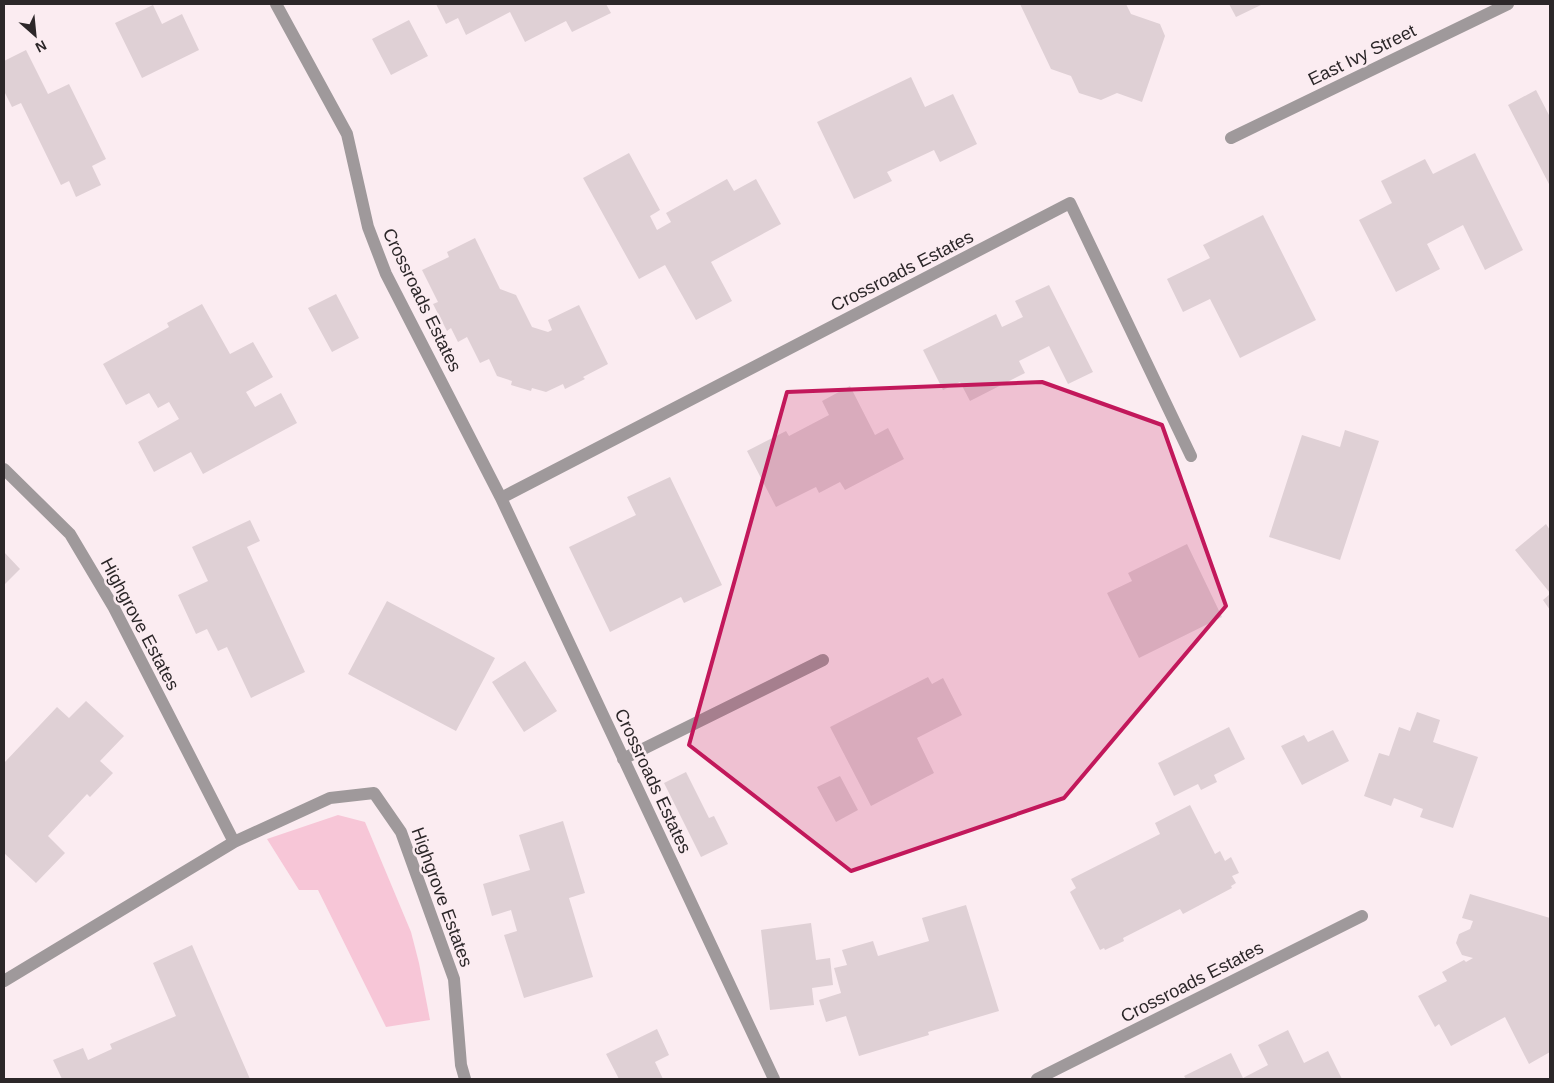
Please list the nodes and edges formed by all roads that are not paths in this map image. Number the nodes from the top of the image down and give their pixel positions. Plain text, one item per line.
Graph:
1 (276, 4) edge
2 (1508, 4) edge
3 (1231, 138) dead end
4 (1191, 456) dead end
5 (4, 469) edge
6 (501, 498) junction
7 (822, 660) dead end
8 (623, 759) junction
9 (234, 842) junction
10 (1362, 916) dead end
11 (4, 981) edge
12 (465, 1079) edge
13 (774, 1079) edge
14 (1037, 1079) edge

1 - 6 street, Crossroads Estates
2 - 3 street, East Ivy Street
4 - 6 street, Crossroads Estates
5 - 9 street, Highgrove Estates
6 - 8 street, Crossroads Estates
7 - 8 street
8 - 13 street, Crossroads Estates
9 - 11 street, Highgrove Estates
9 - 12 street, Highgrove Estates
10 - 14 street, Crossroads Estates

